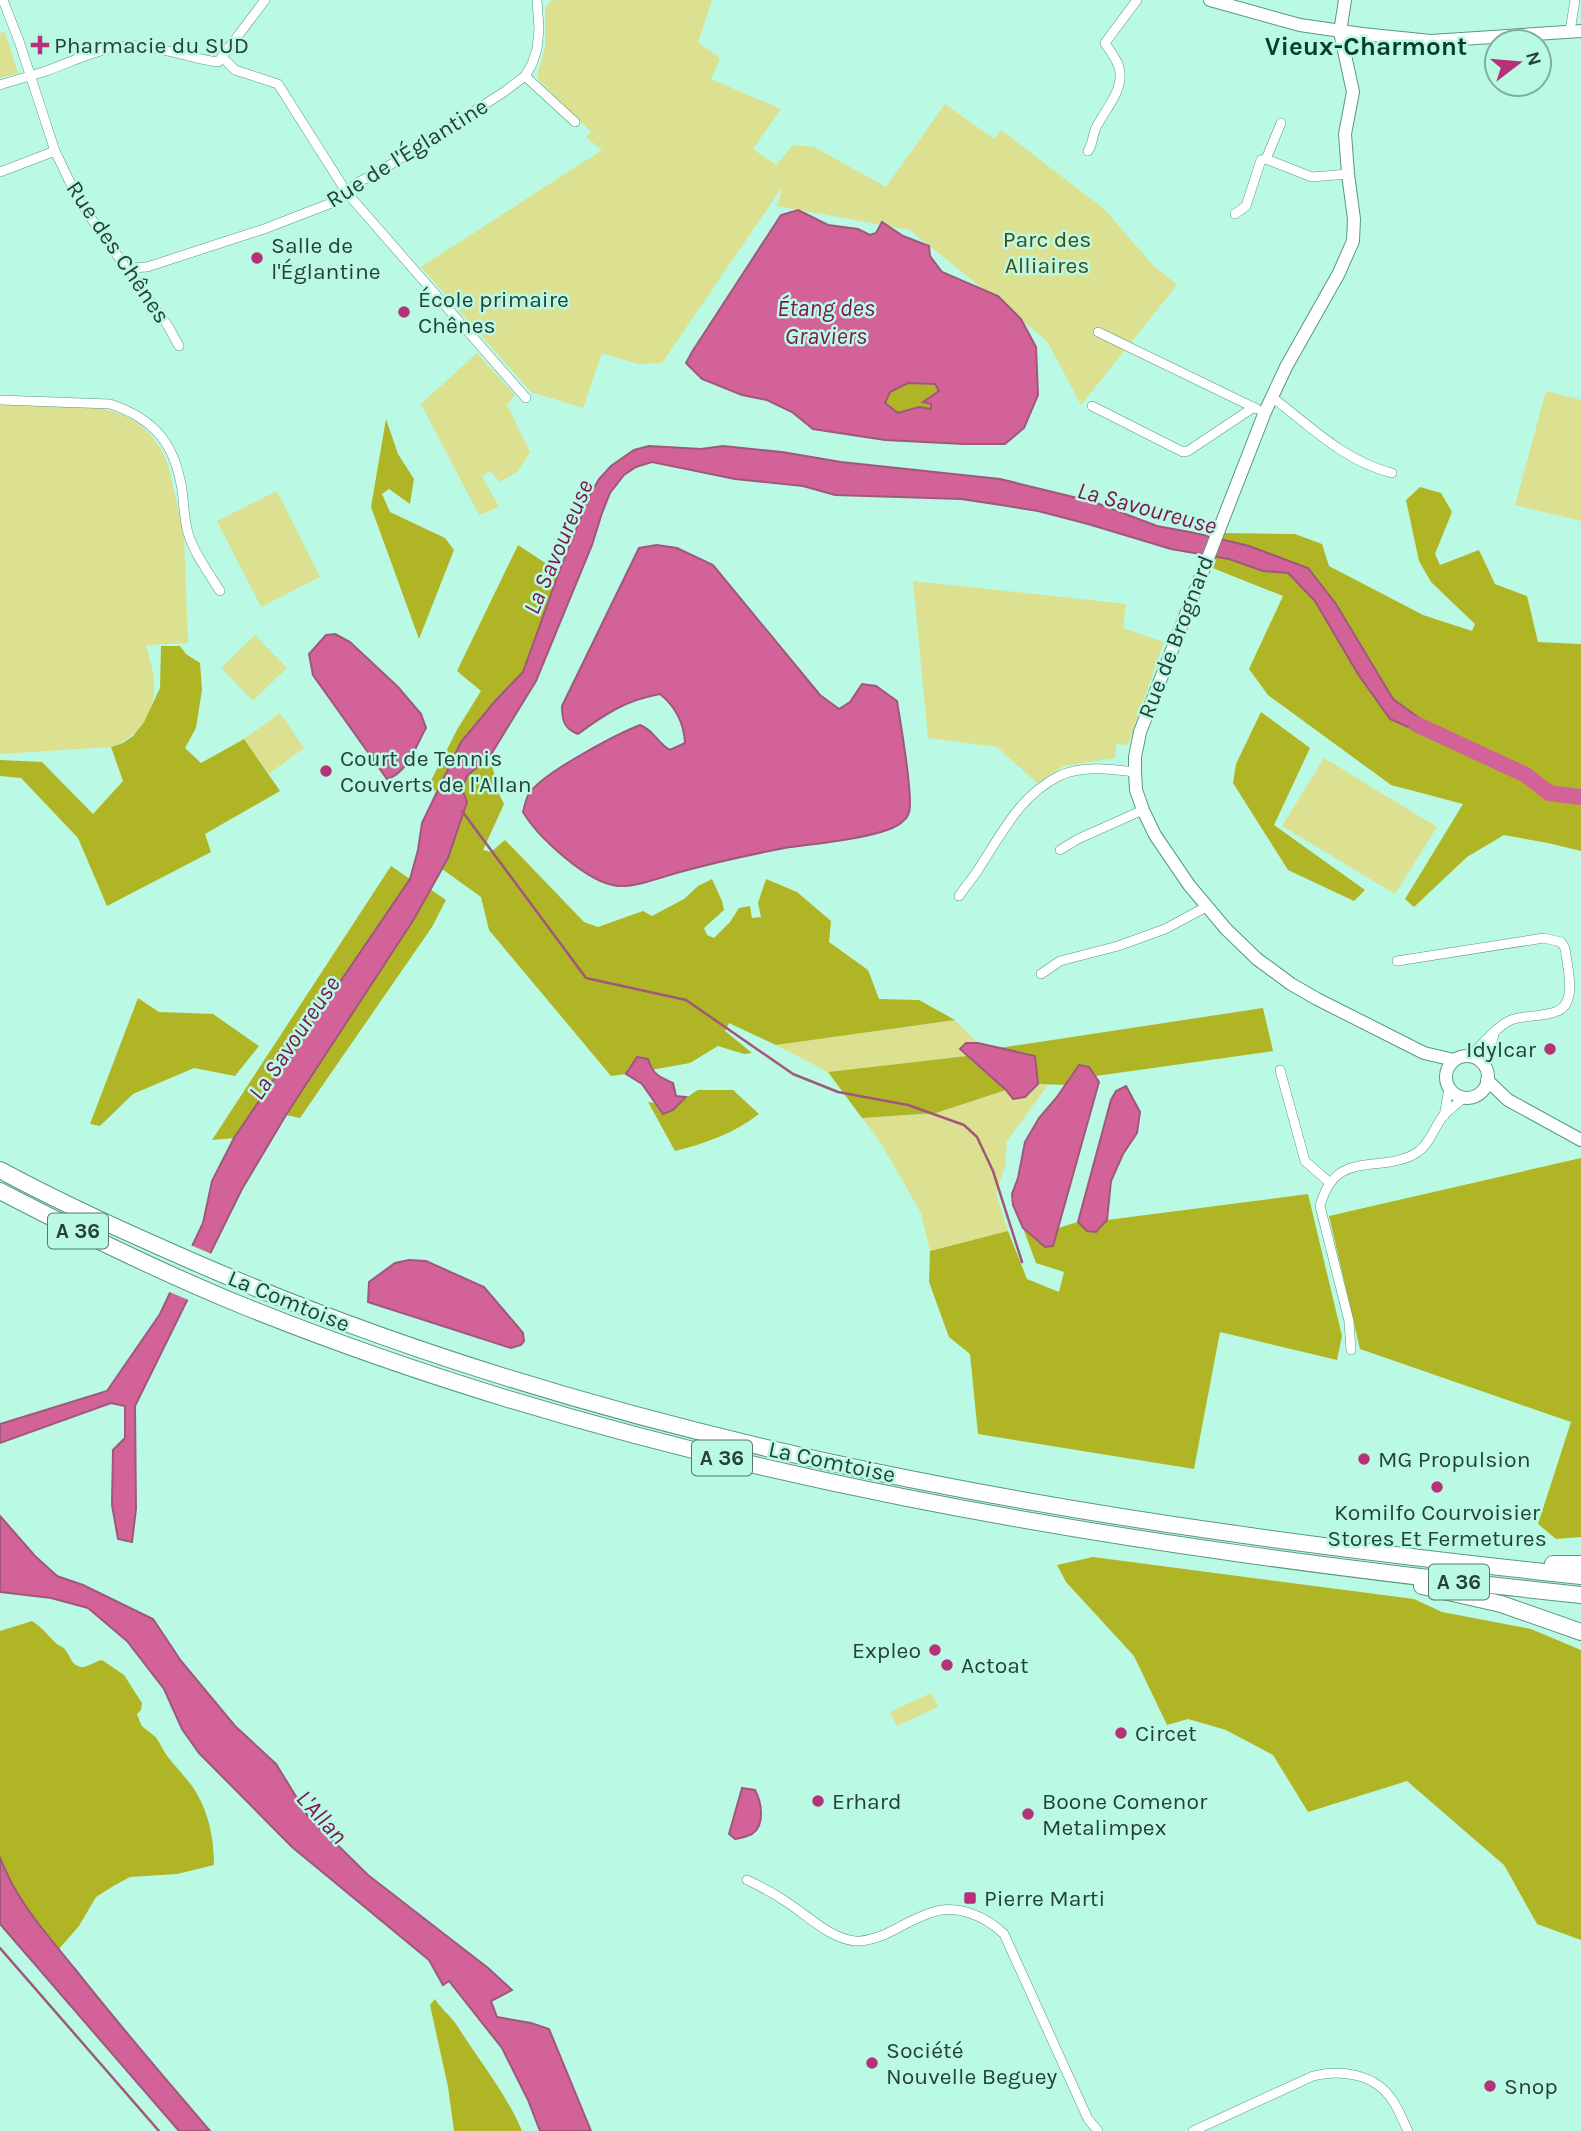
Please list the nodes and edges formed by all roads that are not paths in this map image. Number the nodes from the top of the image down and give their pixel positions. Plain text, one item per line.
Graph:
1 (3, 0) edge
2 (265, 0) edge
3 (537, 0) edge
4 (1138, 0) edge
5 (1210, 0) edge
6 (1345, 0) edge
7 (1575, 0) edge
8 (5, 16) edge
9 (1576, 31) edge
10 (1340, 32) junction
11 (223, 58) junction
12 (31, 76) junction
13 (523, 77) junction
14 (0, 85) edge
15 (575, 122) dead end
16 (1281, 123) dead end
17 (55, 151) junction
18 (1088, 151) dead end
19 (1266, 159) junction
20 (0, 172) edge
21 (1348, 174) junction
22 (347, 193) junction
23 (1235, 214) dead end
24 (129, 268) junction
25 (1098, 332) dead end
26 (179, 345) dead end
27 (1272, 397) junction
28 (526, 398) dead end
29 (0, 400) edge
30 (1093, 406) dead end
31 (1259, 410) junction
32 (1392, 473) dead end
33 (220, 591) dead end
34 (1135, 772) junction
35 (1143, 810) junction
36 (1060, 850) dead end
37 (959, 896) dead end
38 (1206, 907) junction
39 (1397, 961) dead end
40 (1041, 974) dead end
41 (1495, 1033) junction
42 (1424, 1054) junction
43 (1470, 1056) junction
44 (1454, 1060) junction
45 (1484, 1065) junction
46 (1280, 1070) dead end
47 (1446, 1074) junction
48 (1488, 1080) junction
49 (1450, 1089) junction
50 (1478, 1095) junction
51 (1464, 1098) junction
52 (1508, 1100) junction
53 (1444, 1116) junction
54 (1581, 1140) edge
55 (0, 1162) edge
56 (0, 1170) edge
57 (1330, 1183) junction
58 (0, 1191) edge
59 (81, 1212) junction
60 (1351, 1350) dead end
61 (1439, 1560) junction
62 (1581, 1564) edge
63 (1338, 1566) junction
64 (1581, 1576) edge
65 (1581, 1595) edge
66 (1581, 1632) edge
67 (747, 1880) dead end
68 (1088, 2119) junction
69 (1090, 2131) edge
70 (1098, 2131) edge
71 (1193, 2131) edge
72 (1408, 2131) edge

1 - 8 street, Rue des Chênes
2 - 11 street
3 - 13 street
4 - 18 street
5 - 10 street
6 - 10 street
7 - 9 street
8 - 12 street, Rue des Chênes
9 - 10 street
10 - 21 street, Rue de Brognard
11 - 12 street
11 - 22 street
12 - 14 street
12 - 17 street, Rue des Chênes
13 - 15 street
13 - 22 street, Rue de l'Églantine
16 - 19 street
17 - 20 street
17 - 24 street, Rue des Chênes
19 - 21 street
19 - 23 street
21 - 27 street, Rue de Brognard
22 - 24 street, Rue de l'Églantine
22 - 28 street
24 - 26 street, Rue des Chênes
25 - 31 street
27 - 31 street, Rue de Brognard
27 - 32 street
29 - 33 street
30 - 31 street
31 - 34 street, Rue de Brognard
34 - 35 street, Rue de Brognard
34 - 37 street
35 - 36 street
35 - 38 street, Rue de Brognard
38 - 40 street
38 - 42 street, Rue de Brognard
39 - 41 street
41 - 43 street
41 - 45 street
42 - 44 street, Rue de Brognard
42 - 47 street, Rue de Brognard
43 - 44 street
43 - 45 street
44 - 47 street
45 - 48 street
46 - 57 street
47 - 49 street
48 - 50 street
48 - 52 street
49 - 51 street
49 - 53 street
50 - 51 street
50 - 52 street
51 - 53 street
52 - 54 street
53 - 57 street
55 - 59 highway
56 - 59 highway, La Comtoise / A 36
57 - 60 street
58 - 63 highway, La Comtoise / A 36
59 - 61 highway, La Comtoise / A 36
61 - 62 highway
61 - 64 highway, La Comtoise / A 36
63 - 65 highway, La Comtoise / A 36
63 - 66 highway
67 - 68 street
68 - 69 street
68 - 70 street
71 - 72 street

